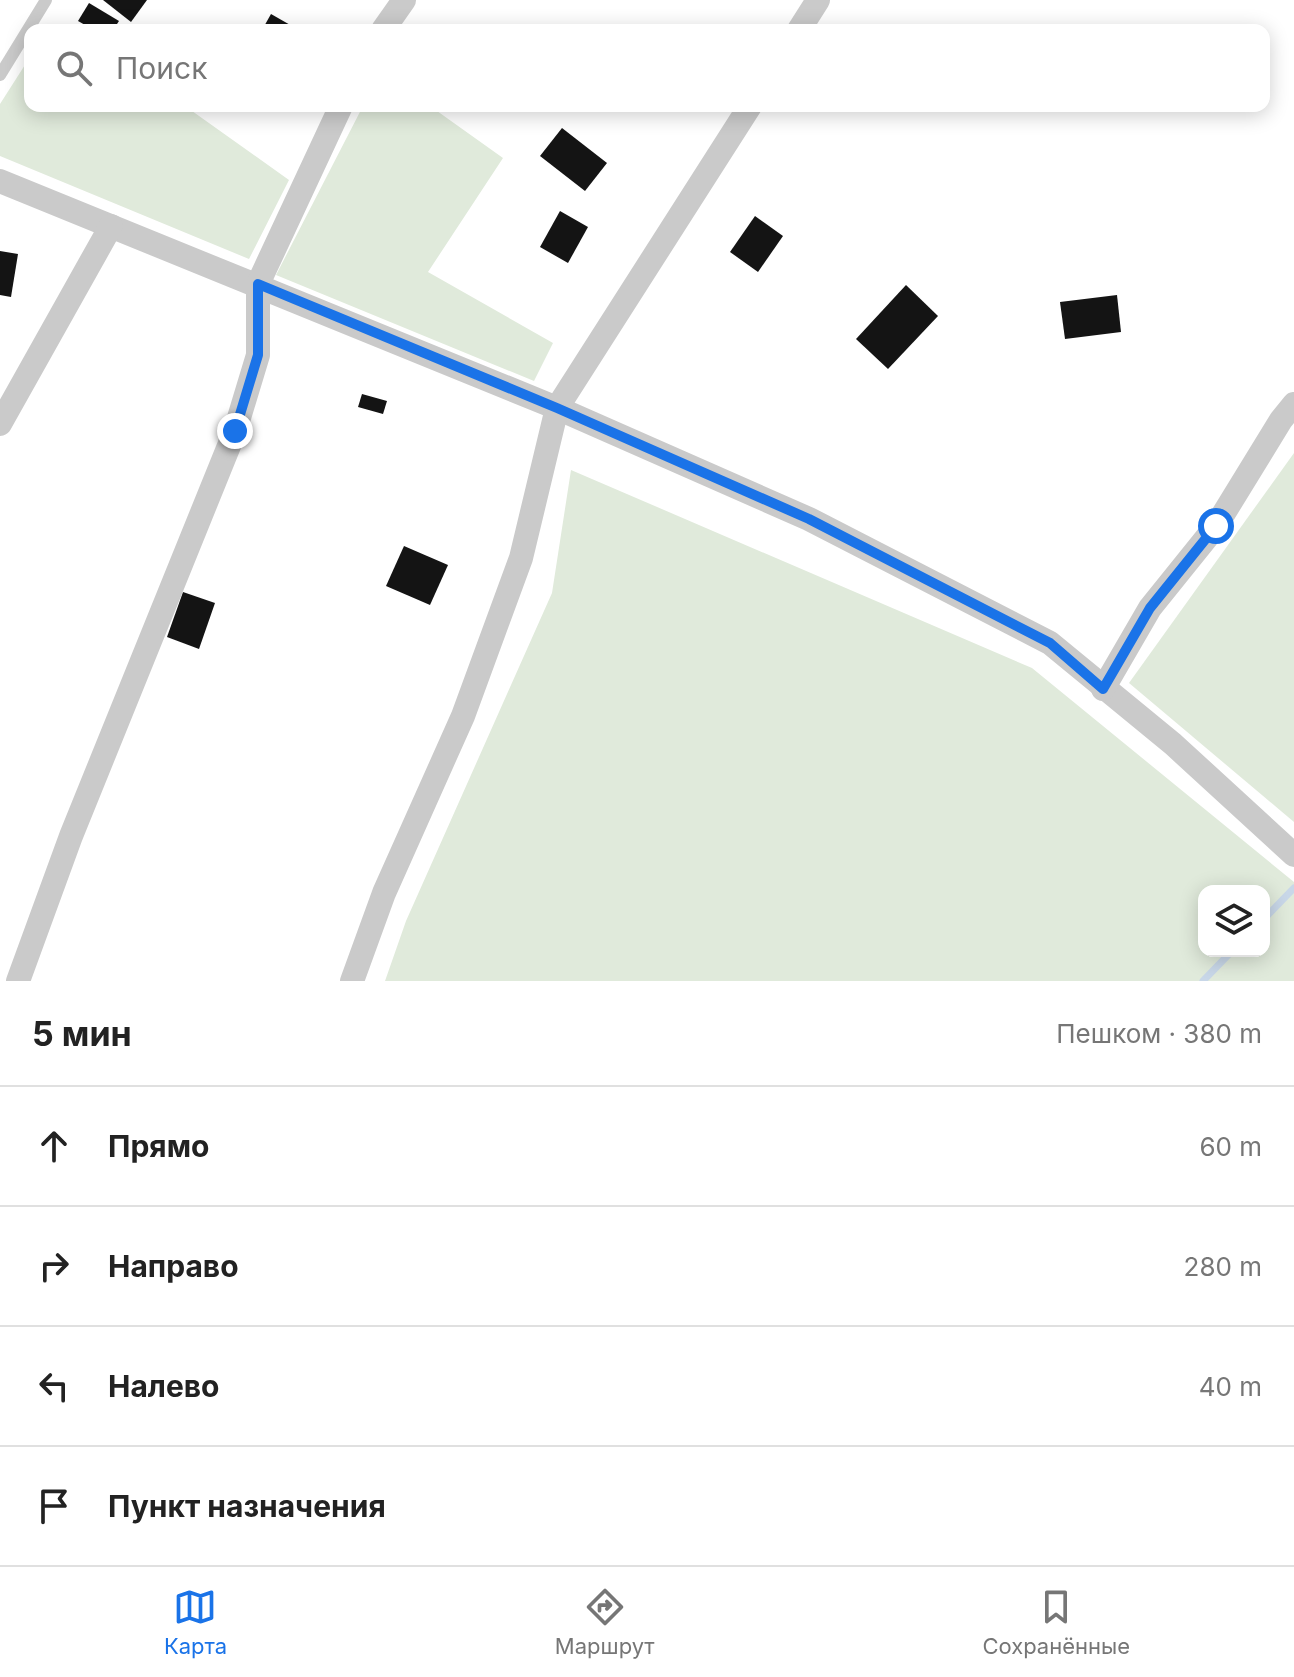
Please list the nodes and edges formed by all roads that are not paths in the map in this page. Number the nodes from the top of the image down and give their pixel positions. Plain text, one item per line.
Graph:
1 (46, 0) edge
2 (404, 0) edge
3 (818, 0) edge
4 (31, 24) edge
5 (387, 24) edge
6 (803, 24) edge
7 (24, 36) edge
8 (0, 75) edge
9 (338, 112) edge
10 (746, 112) edge
11 (0, 181) edge
12 (111, 226) junction
13 (258, 284) junction
14 (1294, 404) edge
15 (557, 408) junction
16 (0, 424) edge
17 (1103, 689) junction
18 (1294, 855) edge
19 (18, 981) edge
20 (352, 981) edge

1 - 4 lane
2 - 5 street
3 - 6 street
7 - 8 lane
9 - 13 street
10 - 15 street
11 - 12 street
12 - 13 street
12 - 16 street
13 - 15 street
13 - 19 street
14 - 17 street
15 - 17 street
15 - 20 street
17 - 18 street

